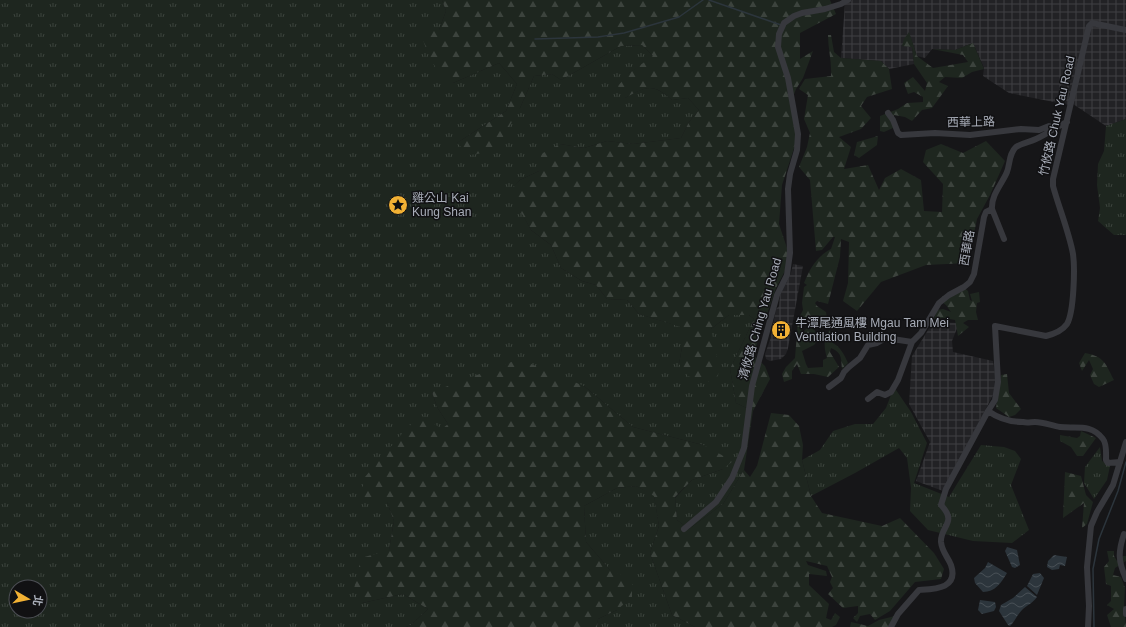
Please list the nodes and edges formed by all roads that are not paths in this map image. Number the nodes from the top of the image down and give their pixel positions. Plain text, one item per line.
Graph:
1 (848, 0) edge
2 (1126, 30) edge
3 (888, 113) dead end
4 (1067, 122) junction
5 (1055, 128) junction
6 (992, 209) junction
7 (1004, 239) dead end
8 (912, 342) junction
9 (829, 387) dead end
10 (868, 399) dead end
11 (988, 411) junction
12 (1126, 442) edge
13 (1120, 462) junction
14 (684, 529) dead end
15 (1124, 534) dead end
16 (1126, 579) edge
17 (1126, 609) edge
18 (1126, 613) edge
19 (891, 627) edge
20 (1088, 627) edge

1 - 14 street, 清攸路 Ching Yau Road
2 - 4 street, 竹攸路 Chuk Yau Road
3 - 5 street, 西華上路
4 - 5 street, 西華上路
4 - 11 street, 竹攸路 Chuk Yau Road
5 - 6 street, 西華路
6 - 7 street
6 - 8 street, 西華路
8 - 9 street
8 - 10 street, 西華路
11 - 13 street
11 - 19 street
12 - 13 street
13 - 20 street
15 - 16 street
17 - 18 street

